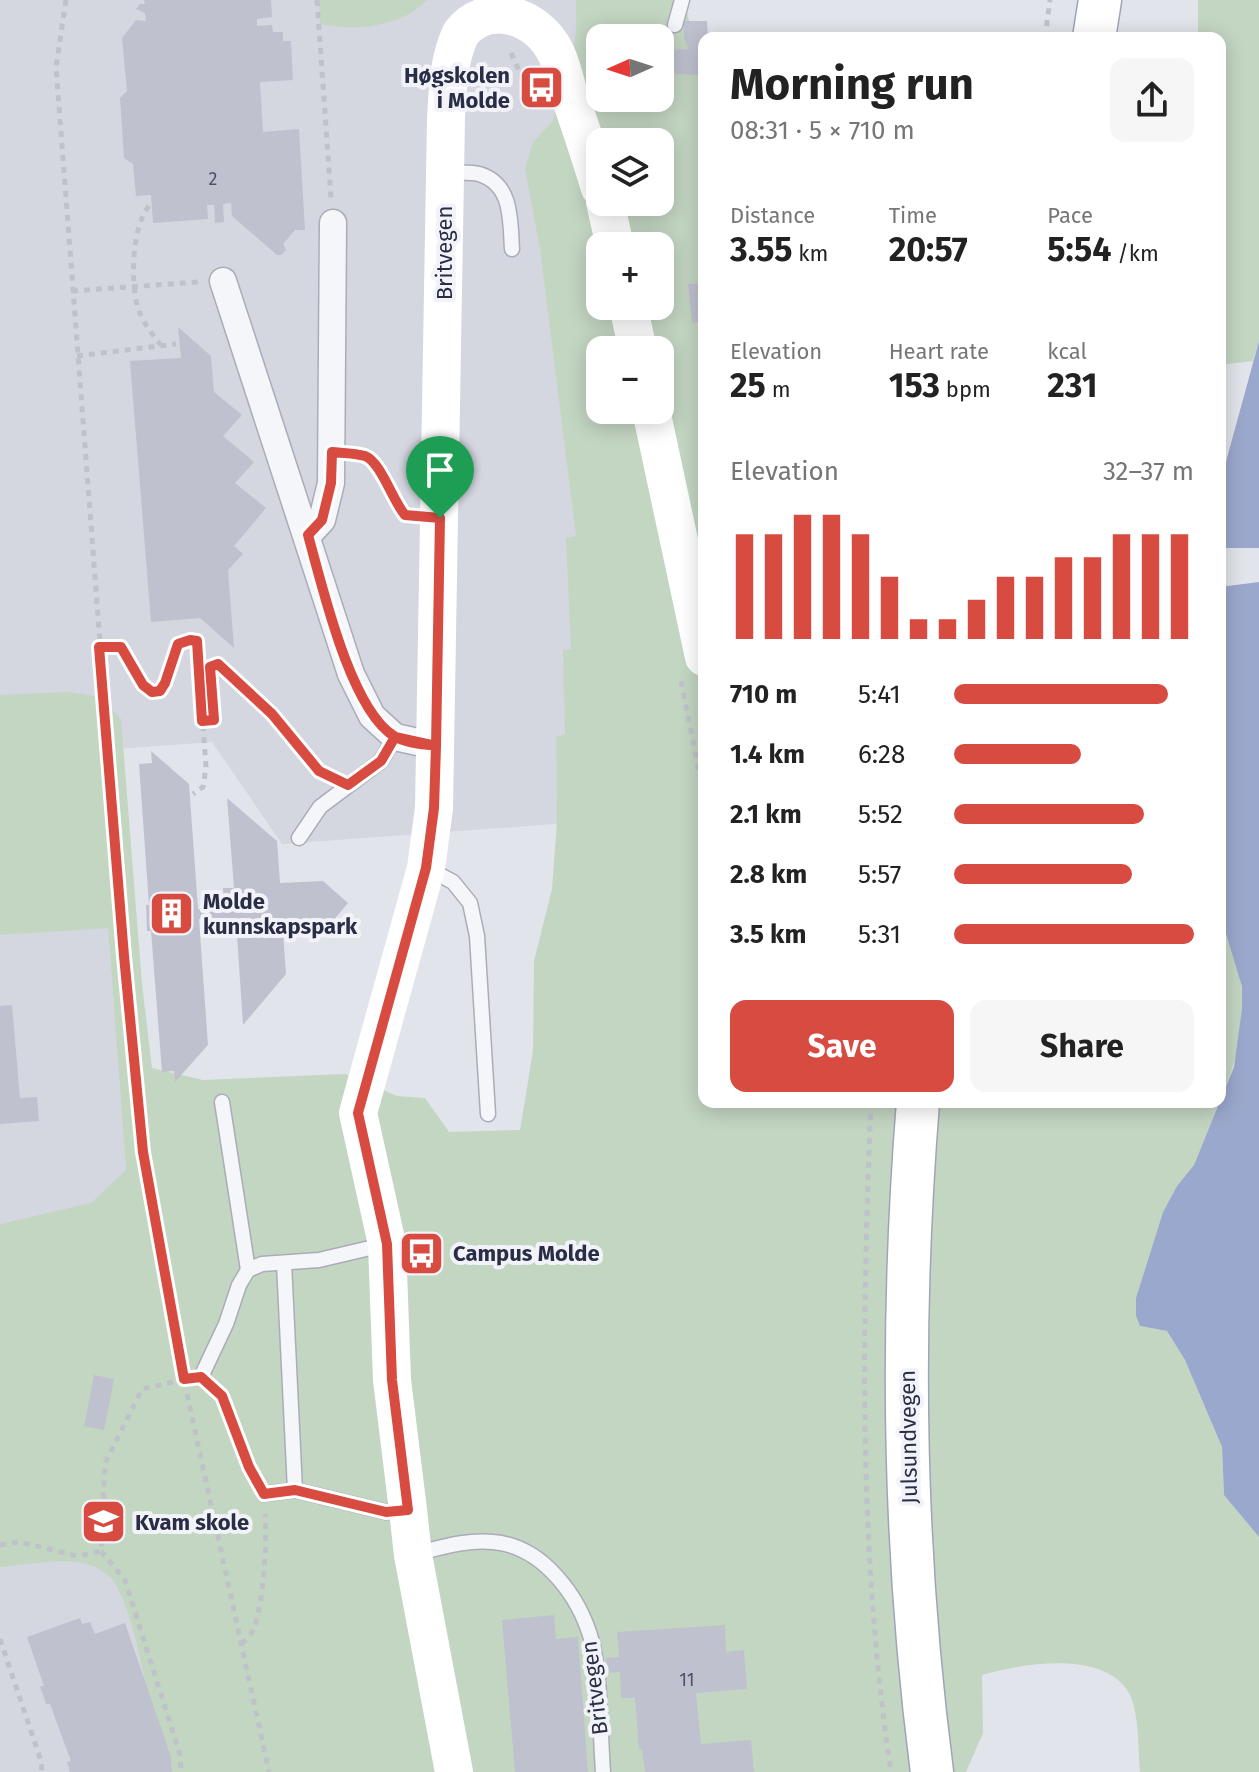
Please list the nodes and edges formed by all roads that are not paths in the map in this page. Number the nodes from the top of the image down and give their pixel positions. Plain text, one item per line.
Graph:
1 (682, 0) edge
2 (1100, 0) edge
3 (675, 25) dead end
4 (1095, 32) edge
5 (586, 145) edge
6 (443, 171) junction
7 (333, 223) road end
8 (512, 249) dead end
9 (223, 281) road end
10 (654, 424) edge
11 (308, 535) junction
12 (698, 629) edge
13 (395, 737) junction
14 (436, 746) junction
15 (299, 838) dead end
16 (426, 868) junction
17 (222, 1102) dead end
18 (918, 1108) edge
19 (488, 1114) dead end
20 (387, 1244) junction
21 (284, 1263) junction
22 (248, 1270) junction
23 (201, 1377) road end
24 (295, 1490) junction
25 (264, 1494) road end
26 (408, 1510) junction
27 (413, 1555) junction
28 (454, 1772) edge
29 (603, 1772) edge
30 (932, 1772) edge

1 - 3 lane
2 - 4 main road
5 - 6 street, Britvegen
6 - 8 lane
6 - 14 street, Britvegen
7 - 11 street
9 - 11 street
10 - 12 street
11 - 13 street
13 - 14 street
13 - 15 lane
14 - 16 street, Britvegen
16 - 19 lane
16 - 20 street, Britvegen
17 - 22 lane
18 - 30 main road, Julsundvegen
20 - 21 lane
20 - 26 street, Britvegen
21 - 22 lane
21 - 24 lane
22 - 23 lane
24 - 25 lane
24 - 26 lane
26 - 27 street, Britvegen
27 - 28 street, Britvegen
27 - 29 lane, Britvegen

